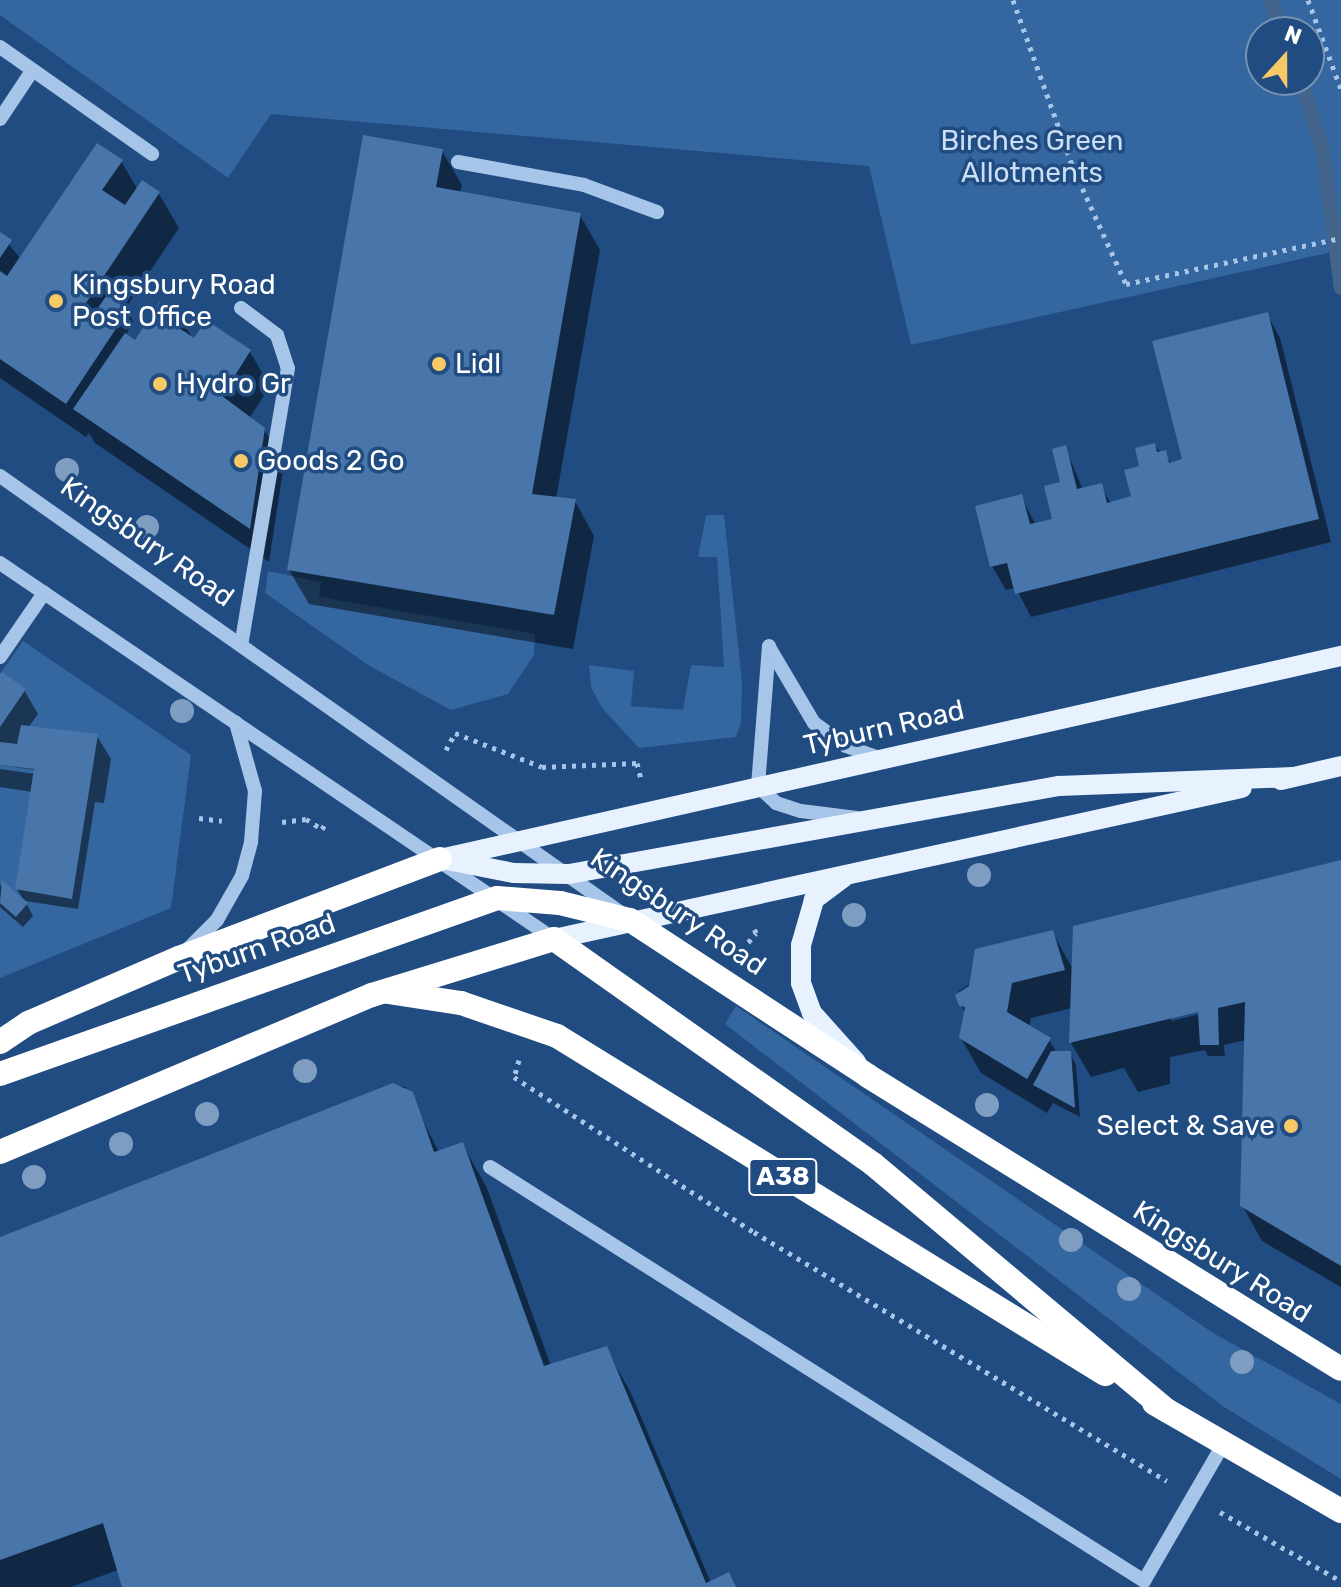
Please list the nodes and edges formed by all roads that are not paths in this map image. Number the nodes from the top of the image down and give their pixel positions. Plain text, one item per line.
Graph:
1 (0, 47) edge
2 (32, 71) junction
3 (0, 119) edge
4 (152, 154) dead end
5 (458, 162) dead end
6 (657, 212) dead end
7 (241, 308) dead end
8 (1, 478) edge
9 (0, 563) edge
10 (44, 593) junction
11 (241, 645) junction
12 (1341, 656) edge
13 (0, 657) edge
14 (236, 723) junction
15 (882, 759) junction
16 (1341, 766) edge
17 (1293, 777) junction
18 (758, 786) junction
19 (864, 818) junction
20 (518, 840) junction
21 (440, 859) junction
22 (850, 873) junction
23 (569, 874) junction
24 (497, 898) junction
25 (630, 920) junction
26 (554, 939) junction
27 (179, 958) junction
28 (382, 991) junction
29 (0, 1042) edge
30 (0, 1074) edge
31 (868, 1076) junction
32 (0, 1152) edge
33 (490, 1167) dead end
34 (1341, 1369) edge
35 (1166, 1410) junction
36 (1224, 1443) junction
37 (1341, 1511) edge

1 - 2 street
2 - 3 street
2 - 4 street
5 - 6 street
7 - 11 street
8 - 11 street, Kingsbury Road
9 - 10 street
10 - 13 street
10 - 14 street
11 - 20 street, Kingsbury Road
12 - 15 main road, Tyburn Road
14 - 21 street
14 - 27 street
15 - 18 main road, Tyburn Road
15 - 18 street
16 - 17 main road, Tyburn Road
17 - 19 main road
17 - 22 main road, Tyburn Road
18 - 19 street
18 - 20 main road, Tyburn Road
19 - 23 main road
20 - 21 main road, Tyburn Road
20 - 23 street, Kingsbury Road
21 - 23 main road
21 - 24 street
21 - 27 highway
22 - 25 main road, Tyburn Road
22 - 31 main road
23 - 25 street, Kingsbury Road
24 - 25 highway, Tyburn Road
24 - 26 street
24 - 30 highway, Tyburn Road
25 - 26 main road, Tyburn Road
25 - 31 highway, Kingsbury Road
26 - 28 highway
26 - 35 highway
27 - 29 highway
28 - 32 highway
28 - 35 highway, A38
31 - 34 highway, Kingsbury Road
33 - 36 street
35 - 36 highway, A38
36 - 37 highway, A38

